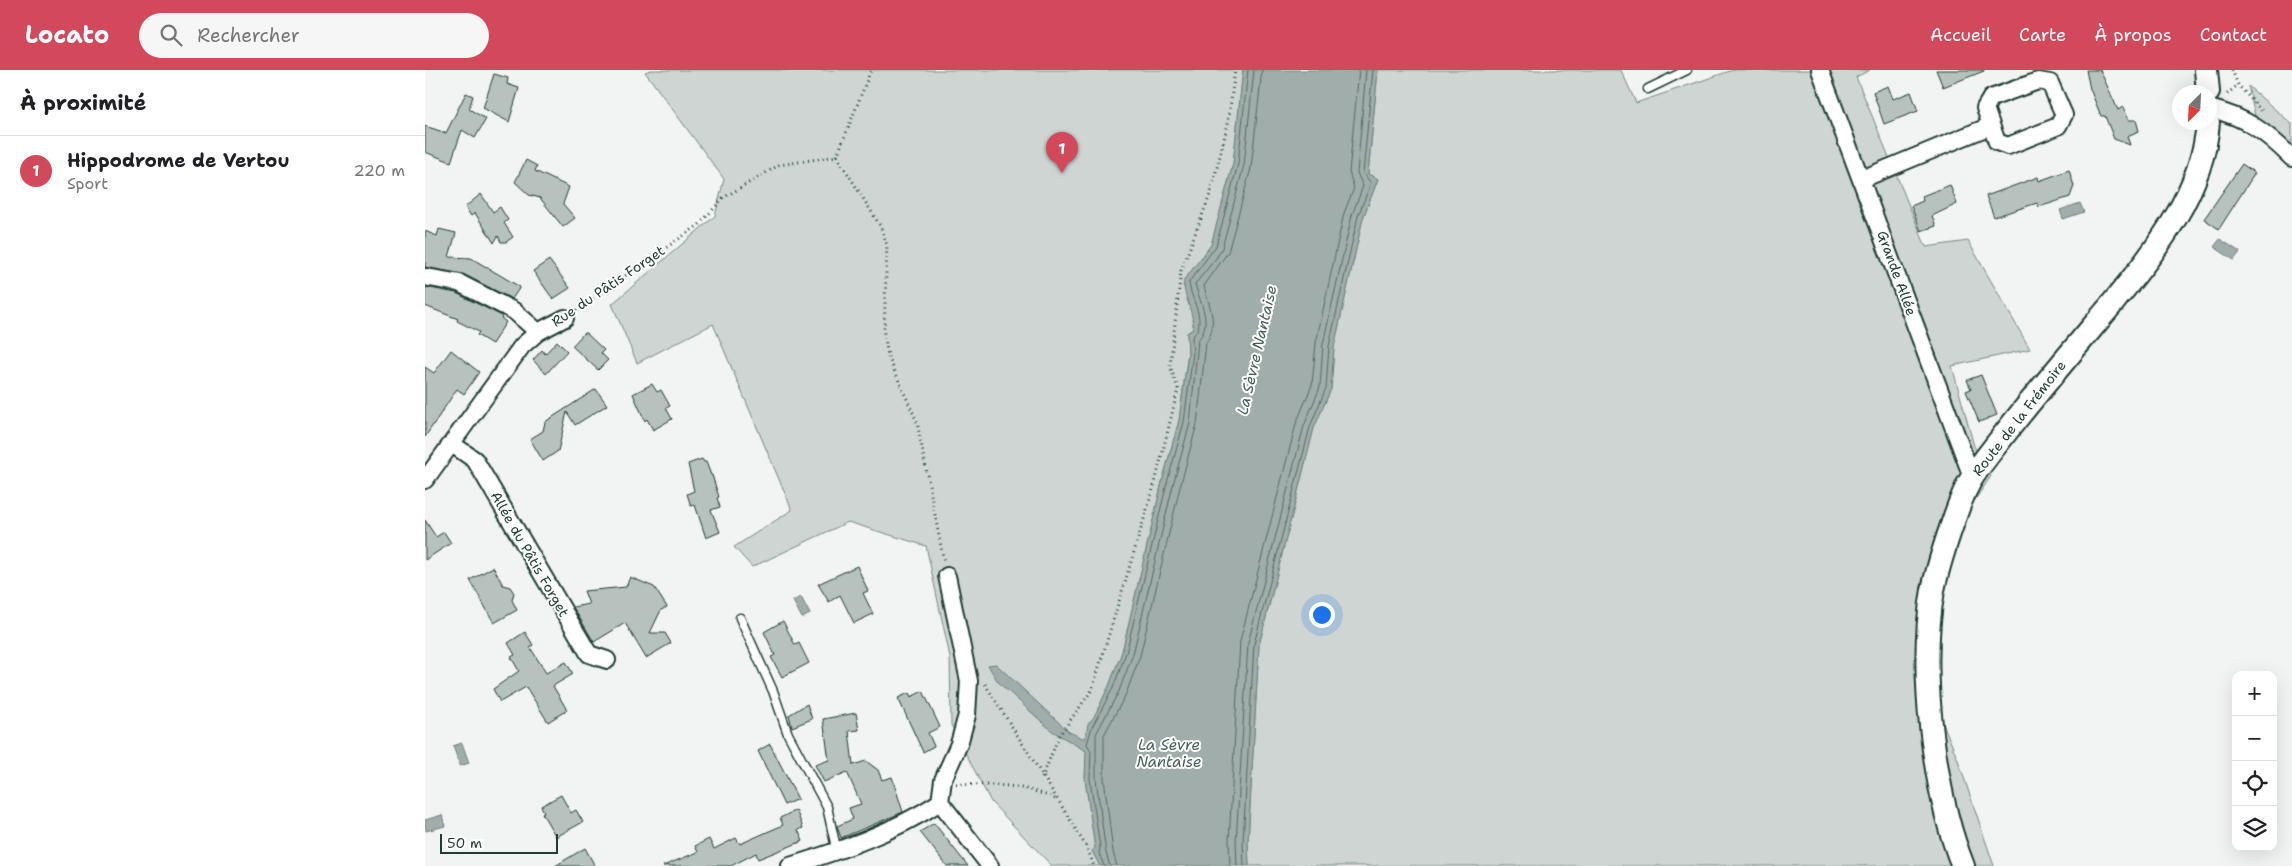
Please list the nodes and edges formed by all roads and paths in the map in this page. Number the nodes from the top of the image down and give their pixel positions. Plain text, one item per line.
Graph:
1 (871, 70) edge
2 (1235, 70) edge
3 (1687, 70) edge
4 (1820, 70) edge
5 (2205, 70) edge
6 (2232, 70) edge
7 (2207, 85) edge
8 (1648, 89) dead end
9 (2217, 111) edge
10 (2263, 112) dead end
11 (1990, 126) junction
12 (2208, 130) edge
13 (837, 156) junction
14 (2292, 158) edge
15 (1862, 179) junction
16 (425, 277) edge
17 (565, 318) joint
18 (538, 332) junction
19 (453, 444) junction
20 (1972, 477) junction
21 (425, 480) edge
22 (947, 576) joint
23 (740, 618) dead end
24 (607, 660) dead end
25 (982, 680) dead end
26 (1042, 778) junction
27 (952, 784) dead end
28 (1058, 800) junction
29 (940, 802) junction
30 (837, 852) junction
31 (789, 866) edge
32 (989, 866) edge
33 (1095, 866) edge
34 (1963, 866) edge

1 - 13 path
2 - 26 path
3 - 8 lane
4 - 15 street, Grande Allée
5 - 7 street
6 - 10 path
9 - 14 street
11 - 11 street
11 - 15 street
12 - 20 street, Route de la Frémoire
13 - 17 path, Rue du Pâtis Forget
13 - 22 path
15 - 20 street, Grande Allée
16 - 18 street
17 - 18 street, Rue du Pâtis Forget
18 - 19 street, Rue du Pâtis Forget
19 - 21 street, Rue du Pâtis Forget
19 - 24 street, Allée du Pâtis Forget
20 - 34 street, Route de la Frémoire
22 - 29 street
23 - 30 lane
25 - 26 path
26 - 28 path
27 - 28 path
28 - 33 path
29 - 30 street
29 - 32 street
30 - 31 street

